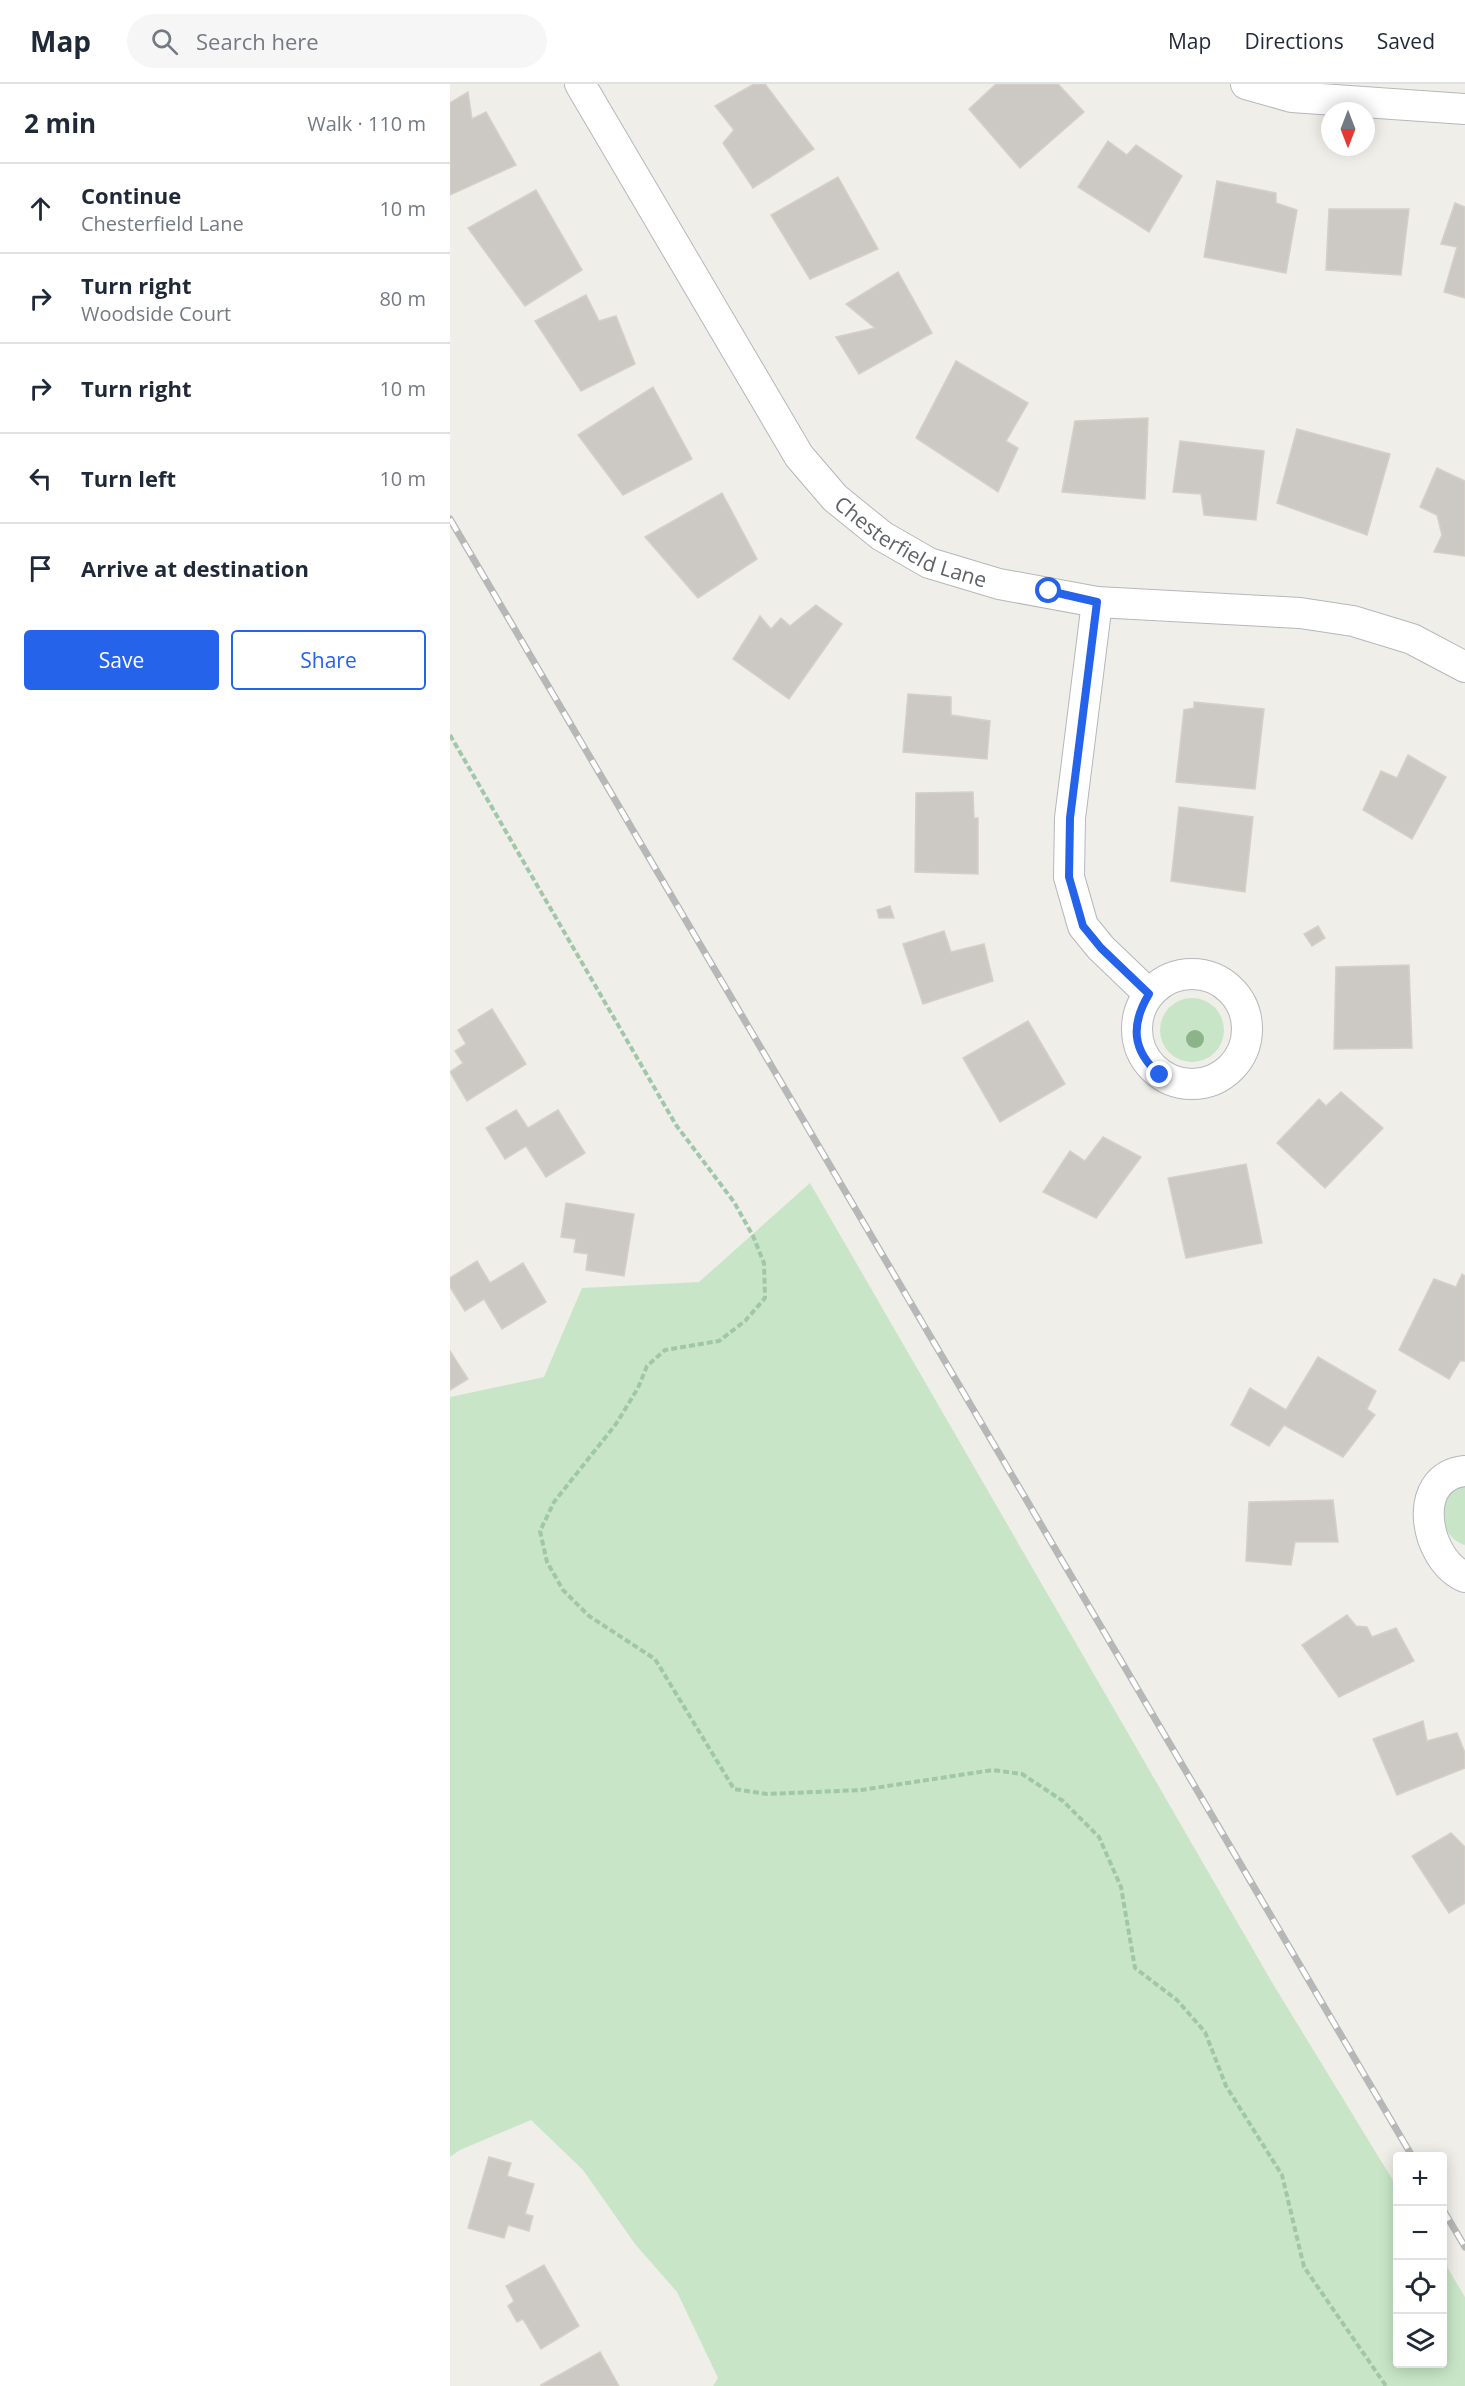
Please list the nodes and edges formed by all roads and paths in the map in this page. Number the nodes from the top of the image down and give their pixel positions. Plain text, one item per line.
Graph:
1 (580, 84) edge
2 (1246, 84) edge
3 (1465, 108) edge
4 (1097, 602) junction
5 (1465, 667) edge
6 (450, 735) edge
7 (1149, 994) dead end
8 (1465, 1471) edge
9 (1465, 1577) edge
10 (1386, 2386) edge

1 - 4 street, Chesterfield Lane
2 - 3 street
4 - 5 street, Chesterfield Lane
4 - 7 street
6 - 10 path
8 - 9 street

